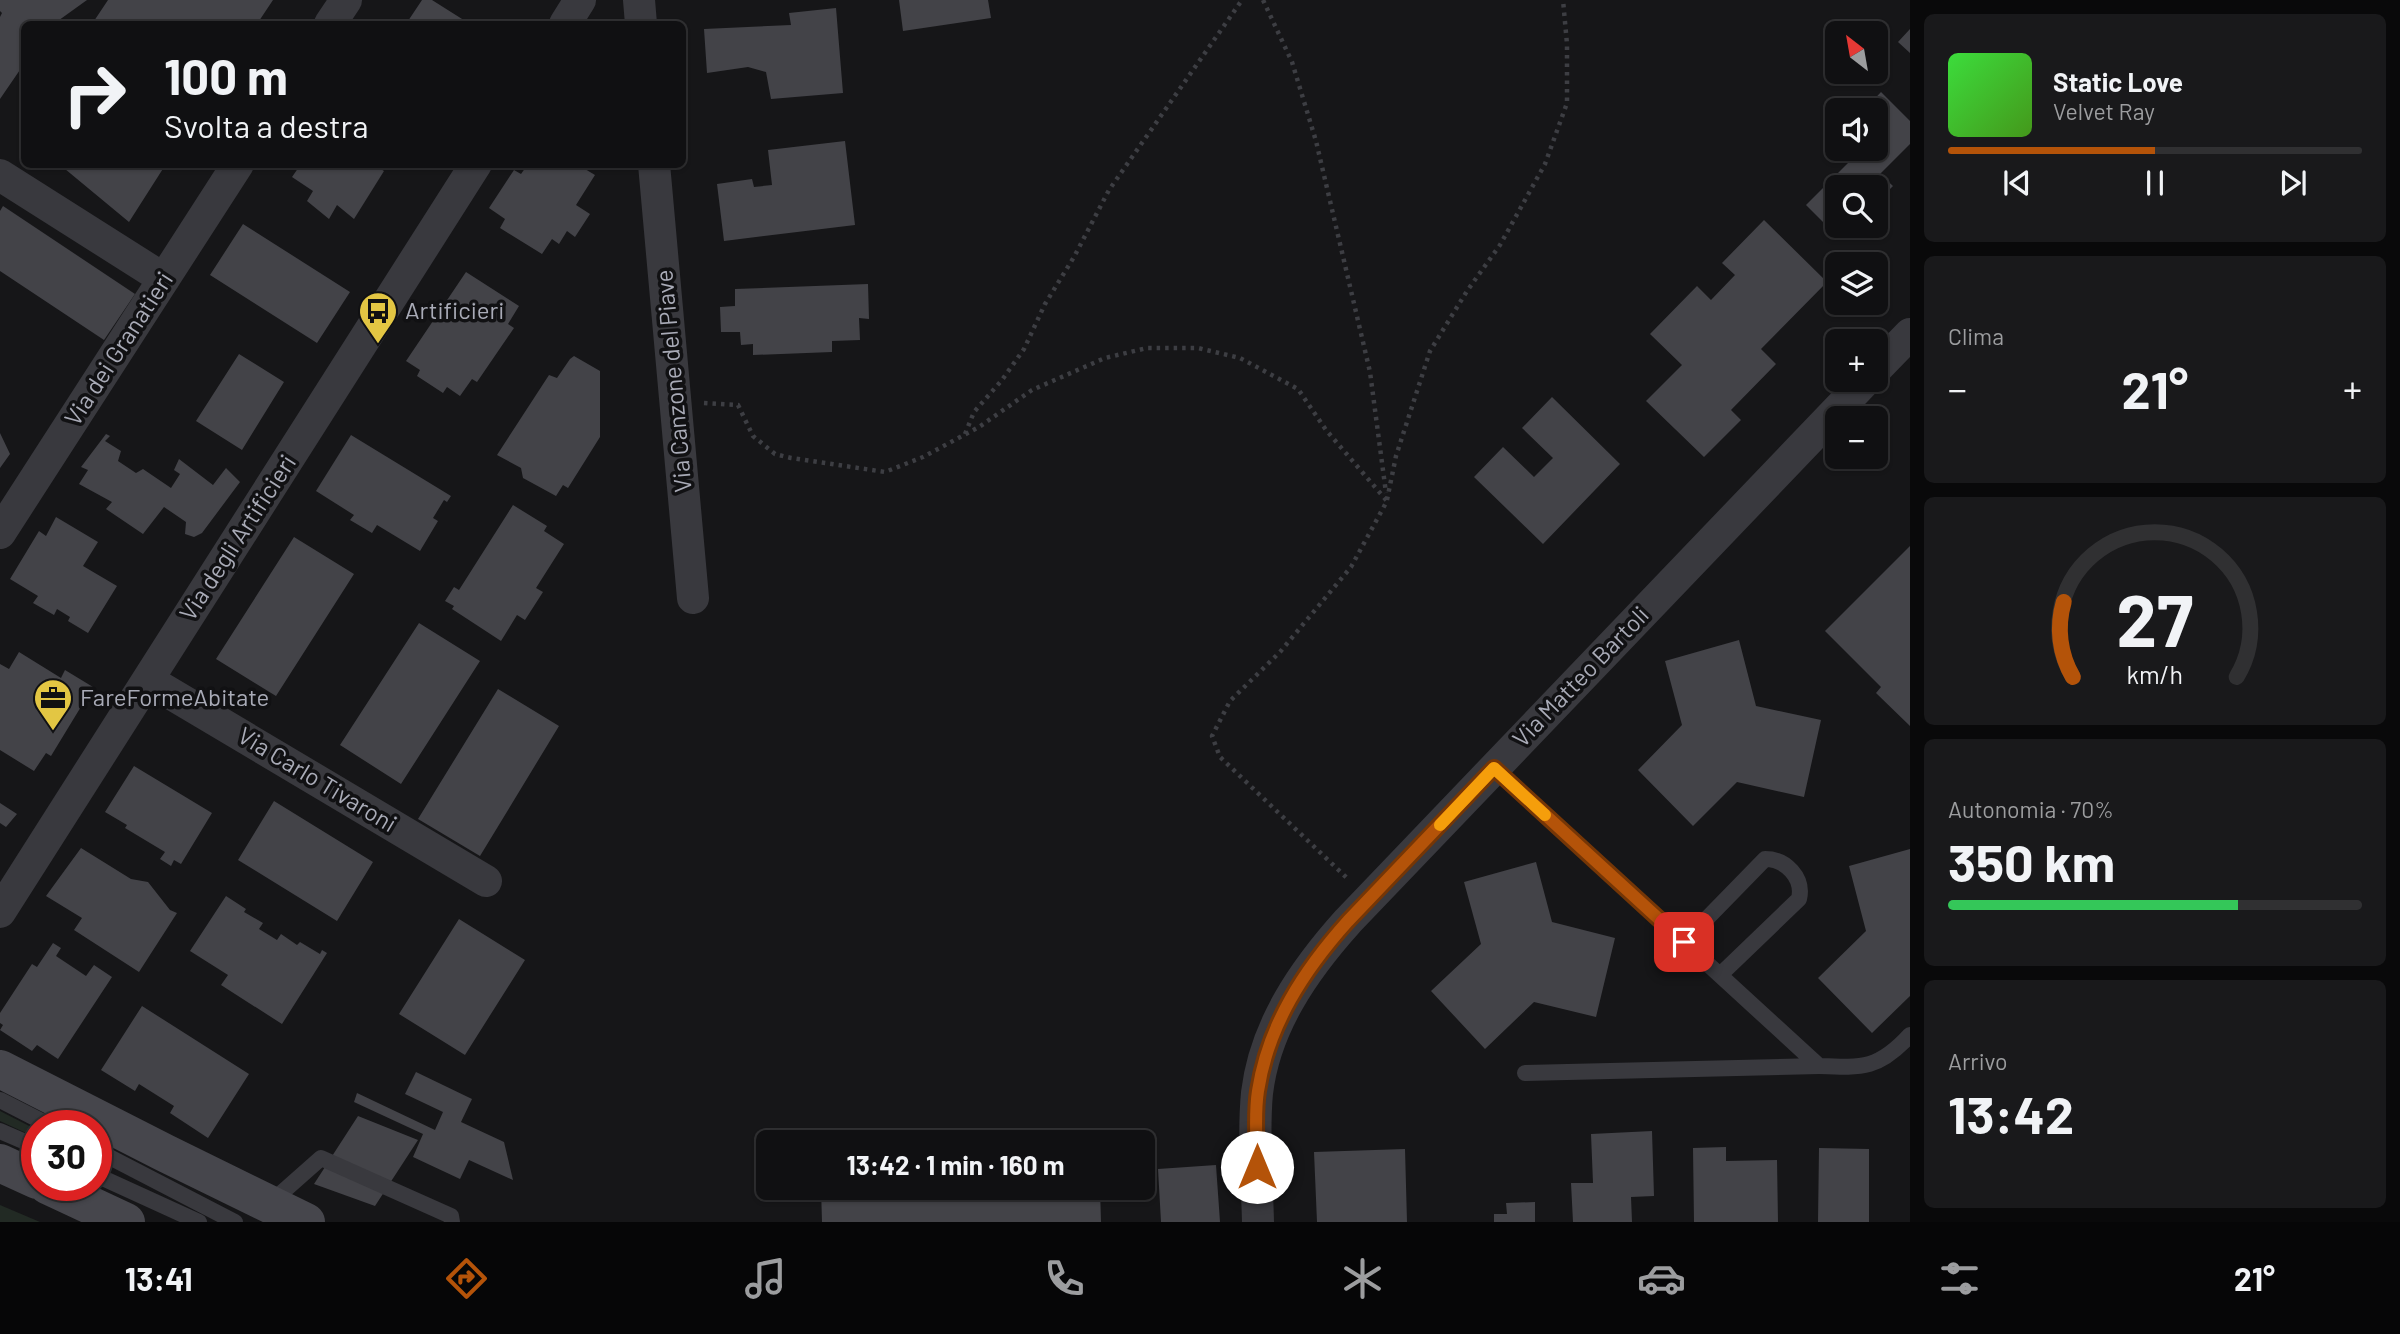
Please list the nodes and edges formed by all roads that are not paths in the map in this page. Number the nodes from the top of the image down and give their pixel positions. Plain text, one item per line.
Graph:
1 (346, 0) edge
2 (580, 0) edge
3 (639, 0) edge
4 (332, 21) edge
5 (567, 21) edge
6 (641, 21) edge
7 (235, 168) edge
8 (473, 168) edge
9 (654, 168) edge
10 (0, 175) edge
11 (164, 279) junction
12 (1910, 334) edge
13 (1888, 357) edge
14 (1854, 392) edge
15 (0, 533) edge
16 (694, 598) dead end
17 (148, 680) junction
18 (1494, 768) junction
19 (486, 880) dead end
20 (0, 912) edge
21 (1684, 942) junction
22 (1720, 975) junction
23 (1910, 1035) edge
24 (1819, 1066) junction
25 (0, 1069) edge
26 (1525, 1073) dead end
27 (0, 1100) edge
28 (21, 1111) edge
29 (0, 1130) edge
30 (21, 1140) edge
31 (112, 1158) edge
32 (0, 1163) edge
33 (21, 1173) edge
34 (112, 1182) edge
35 (81, 1201) edge
36 (269, 1204) junction
37 (126, 1222) edge
38 (199, 1222) edge
39 (235, 1222) edge
40 (306, 1222) edge
41 (452, 1222) edge
42 (1258, 1222) edge

1 - 4 street
2 - 5 street
3 - 6 street
7 - 11 street, Via dei Granatieri
8 - 17 street, Via degli Artificieri
9 - 16 street, Via Canzone del Piave
10 - 11 street
11 - 15 street, Via dei Granatieri
12 - 13 street
14 - 18 street, Via Matteo Bartoli
17 - 19 street, Via Carlo Tivaroni
17 - 20 street, Via degli Artificieri
18 - 21 lane
18 - 42 street, Via Matteo Bartoli
21 - 22 lane
21 - 22 lane
22 - 24 lane
23 - 24 lane
24 - 26 lane
25 - 36 main road
27 - 28 lane
29 - 30 lane
31 - 39 lane
32 - 33 main road
34 - 38 lane
35 - 37 main road
36 - 40 main road
36 - 41 lane

